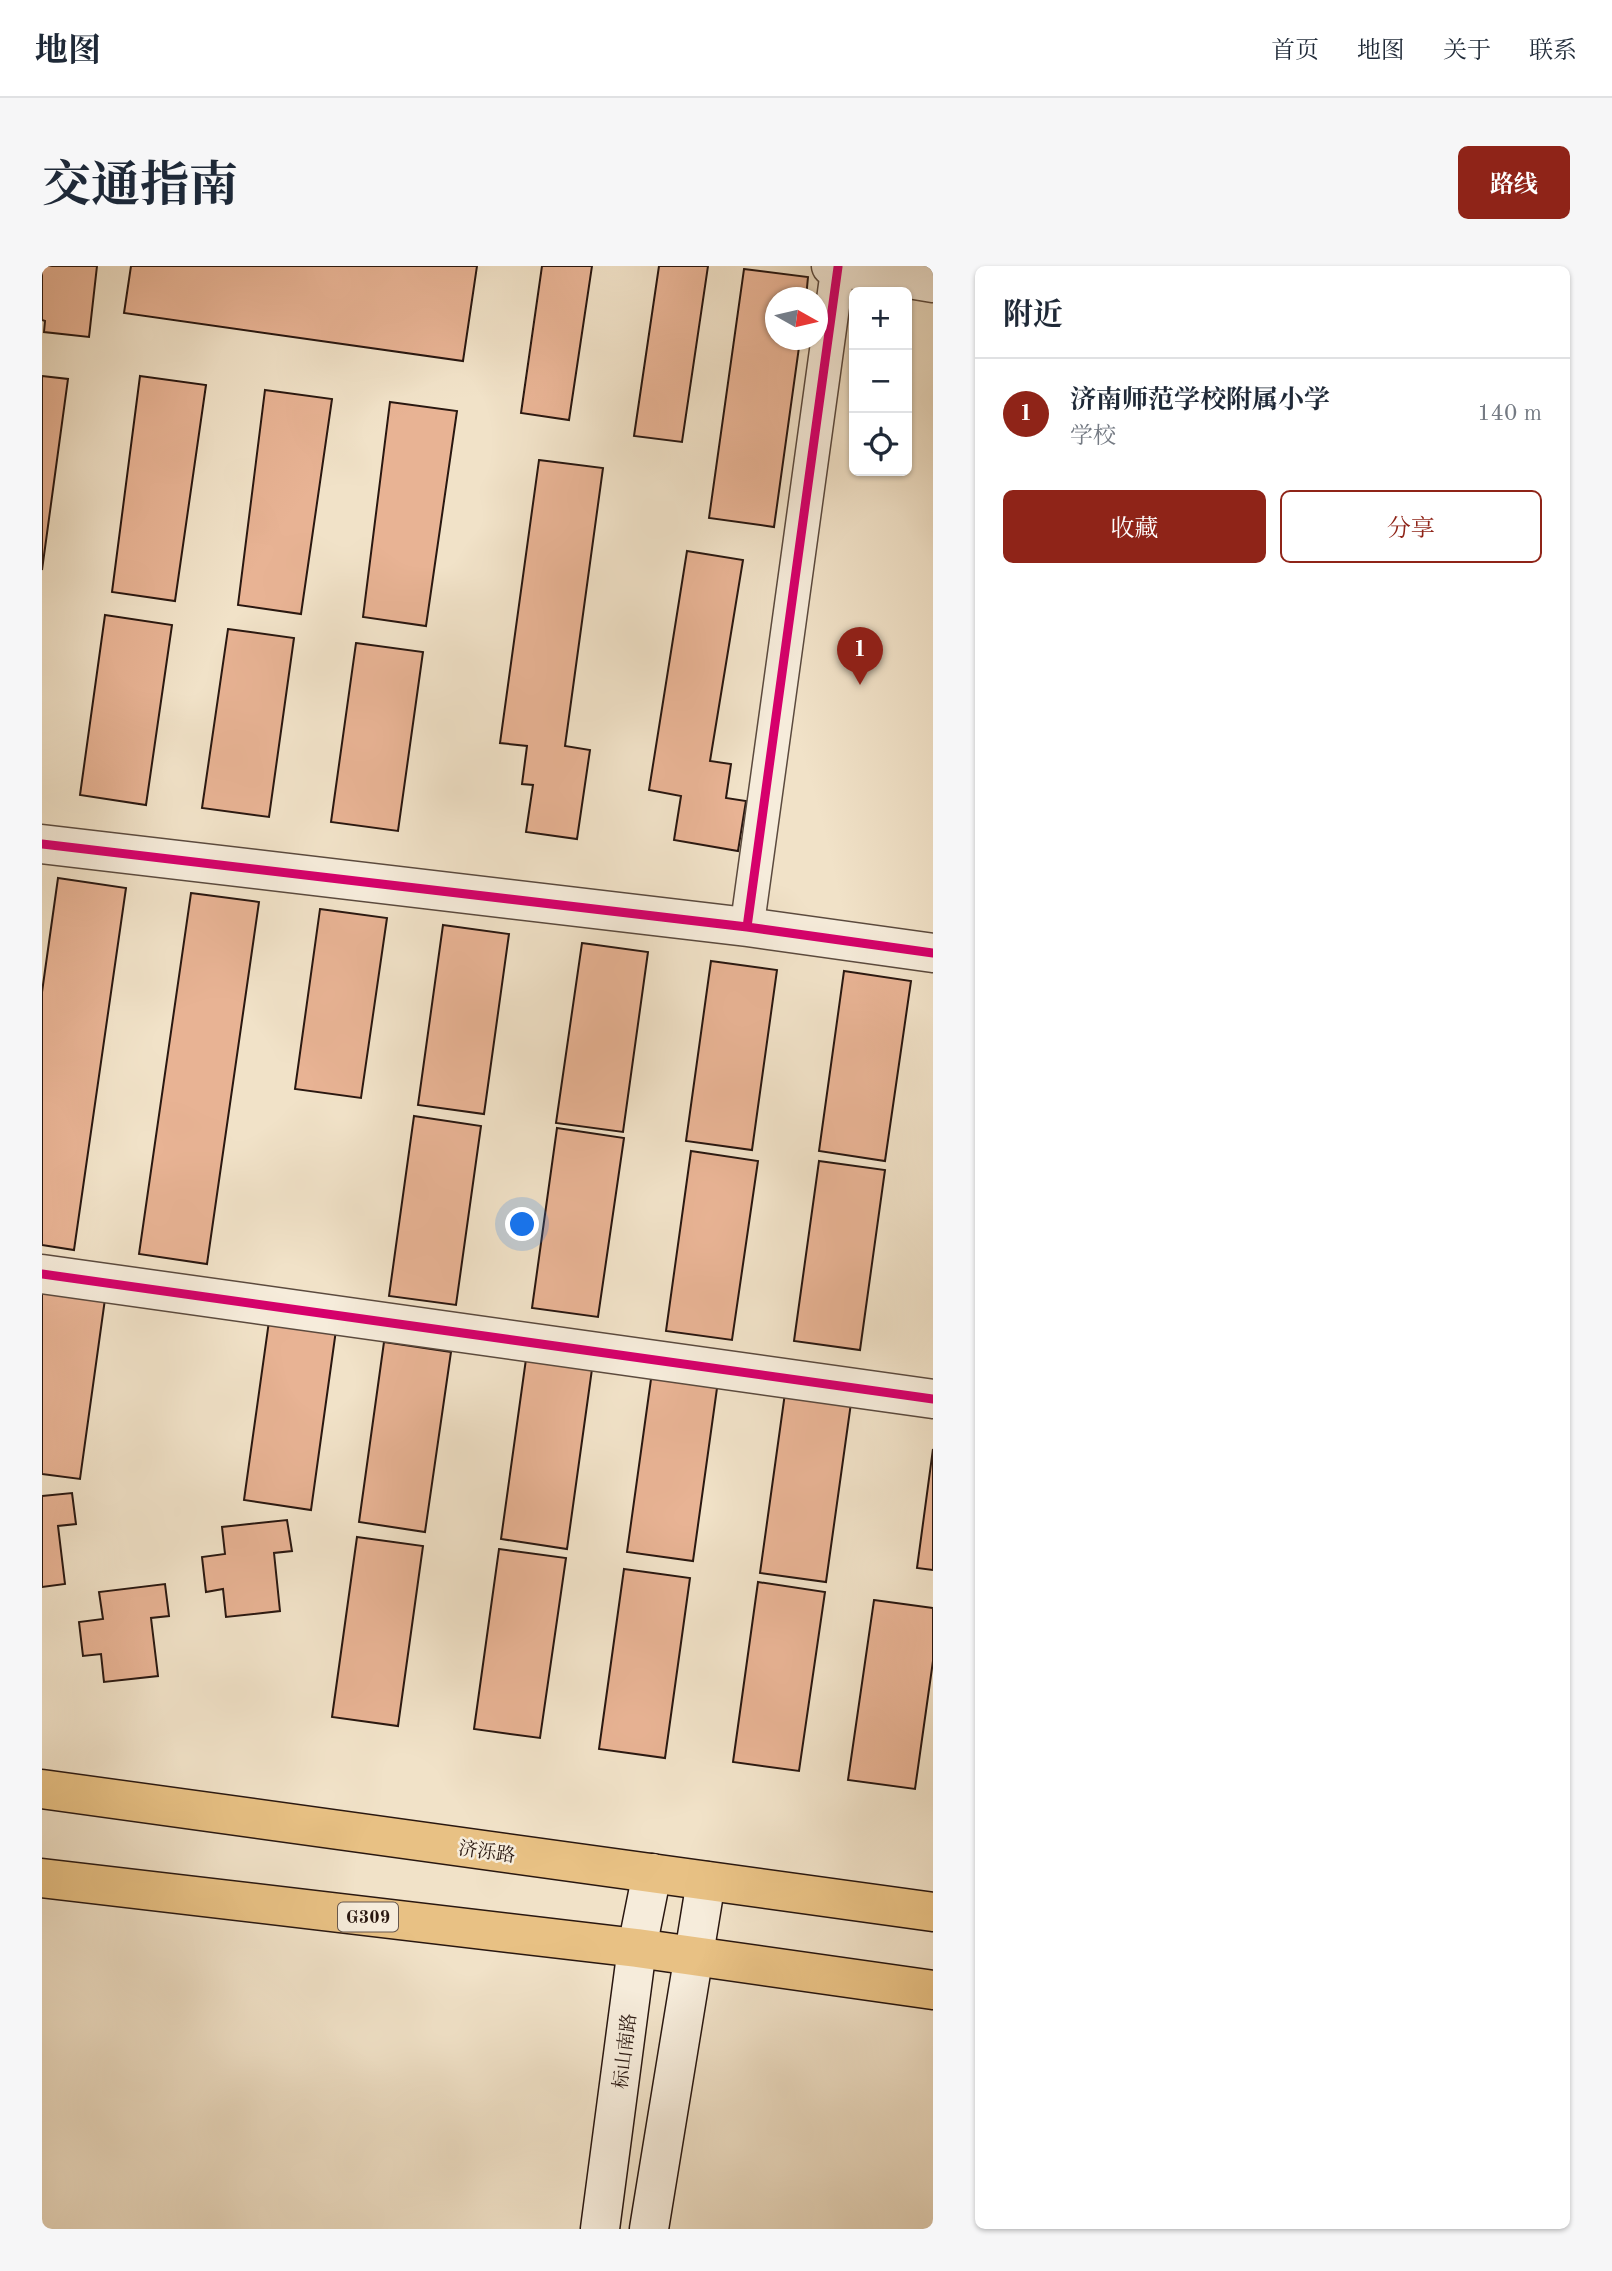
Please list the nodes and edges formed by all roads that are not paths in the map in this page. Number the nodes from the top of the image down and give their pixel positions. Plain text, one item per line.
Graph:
1 (834, 267) edge
2 (933, 284) edge
3 (42, 844) edge
4 (747, 927) junction
5 (933, 953) edge
6 (42, 1274) edge
7 (933, 1399) edge
8 (42, 1788) edge
9 (652, 1873) junction
10 (42, 1878) edge
11 (706, 1881) junction
12 (933, 1912) edge
13 (637, 1948) junction
14 (694, 1957) junction
15 (933, 1990) edge
16 (600, 2229) edge
17 (649, 2229) edge

1 - 2 street
1 - 4 street
3 - 4 street
4 - 5 street
6 - 7 street
8 - 9 highway, 济泺路
9 - 11 highway, 济泺路
9 - 13 street, 标山南路
10 - 13 highway, G309
11 - 12 highway, 济泺路
11 - 14 street
13 - 14 highway, G309
13 - 16 street, 标山南路
14 - 15 highway, G309
14 - 17 street

